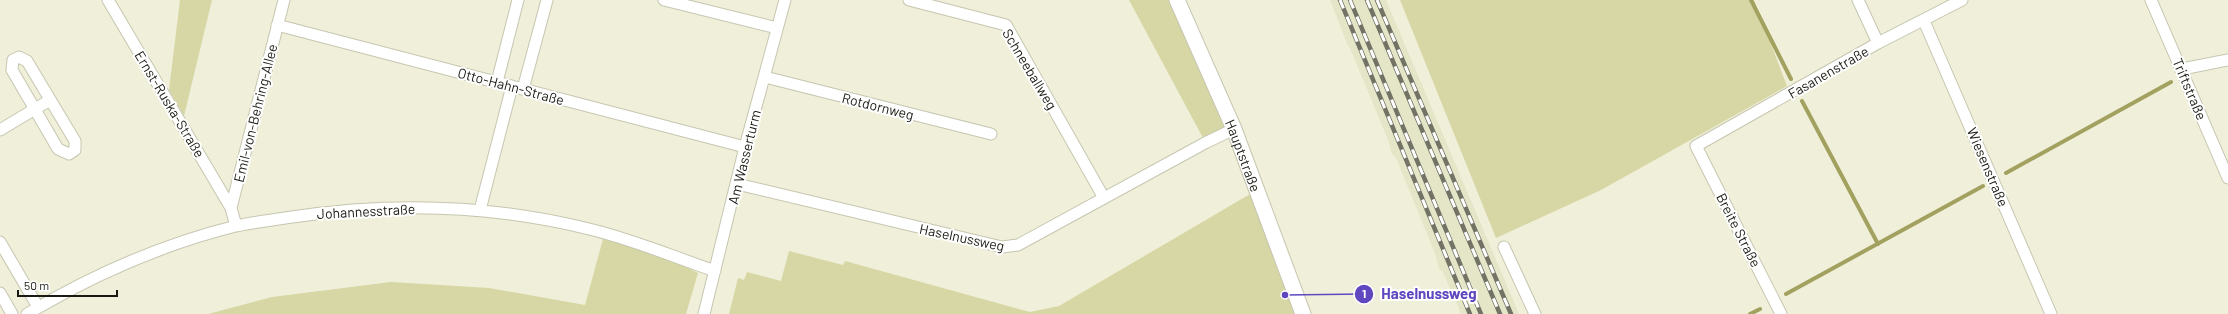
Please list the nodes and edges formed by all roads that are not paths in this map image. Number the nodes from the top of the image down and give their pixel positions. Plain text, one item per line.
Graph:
1 (108, 0) edge
2 (284, 0) edge
3 (518, 0) edge
4 (547, 0) edge
5 (664, 0) edge
6 (785, 0) edge
7 (909, 0) edge
8 (1177, 0) edge
9 (1858, 0) edge
10 (1962, 0) edge
11 (2151, 0) edge
12 (1924, 21) junction
13 (277, 25) junction
14 (777, 28) junction
15 (1878, 43) junction
16 (2228, 60) edge
17 (2182, 69) junction
18 (765, 77) junction
19 (497, 82) junction
20 (512, 86) junction
21 (523, 89) junction
22 (50, 100) junction
23 (35, 110) junction
24 (1234, 129) junction
25 (0, 130) edge
26 (991, 134) dead end
27 (1696, 146) joint
28 (745, 147) junction
29 (2228, 178) edge
30 (737, 184) junction
31 (1104, 198) junction
32 (231, 208) junction
33 (480, 210) junction
34 (236, 226) junction
35 (0, 242) edge
36 (1504, 247) dead end
37 (716, 271) junction
38 (0, 293) edge
39 (38, 307) junction
40 (12, 314) edge
41 (27, 314) edge
42 (704, 314) edge
43 (1303, 314) edge
44 (1535, 314) edge
45 (1781, 314) edge
46 (2051, 314) edge

1 - 32 street, Ernst-Ruska-Straße
2 - 13 street, Emil-von-Behring-Allee
3 - 19 street
4 - 21 street
5 - 14 street
6 - 14 street, Am Wasserturm
7 - 31 street, Schneeballweg
8 - 24 street, Hauptstraße
9 - 15 street
10 - 12 street, Fasanenstraße
11 - 17 street, Triftstraße
12 - 15 street, Fasanenstraße
12 - 46 street, Wiesenstraße
13 - 19 street, Otto-Hahn-Straße
13 - 32 street, Emil-von-Behring-Allee
14 - 18 street, Am Wasserturm
15 - 27 street, Fasanenstraße
16 - 17 street
17 - 29 street, Triftstraße
18 - 26 street, Rotdornweg
18 - 28 street, Am Wasserturm
19 - 20 street, Otto-Hahn-Straße
20 - 21 street, Otto-Hahn-Straße
20 - 33 street
21 - 28 street, Otto-Hahn-Straße
22 - 23 street
22 - 23 street
22 - 23 street
23 - 25 street
24 - 31 street, Haselnussweg
24 - 43 street, Hauptstraße
27 - 45 street, Breite Straße
28 - 30 street, Am Wasserturm
30 - 31 street, Haselnussweg
30 - 37 street, Am Wasserturm
32 - 34 street, Emil-von-Behring-Allee
33 - 34 street, Johannesstraße
33 - 37 street, Johannesstraße
34 - 39 street, Johannesstraße
35 - 39 street
36 - 44 street
37 - 42 street, Am Wasserturm
38 - 40 street
39 - 41 street, Johannesstraße

